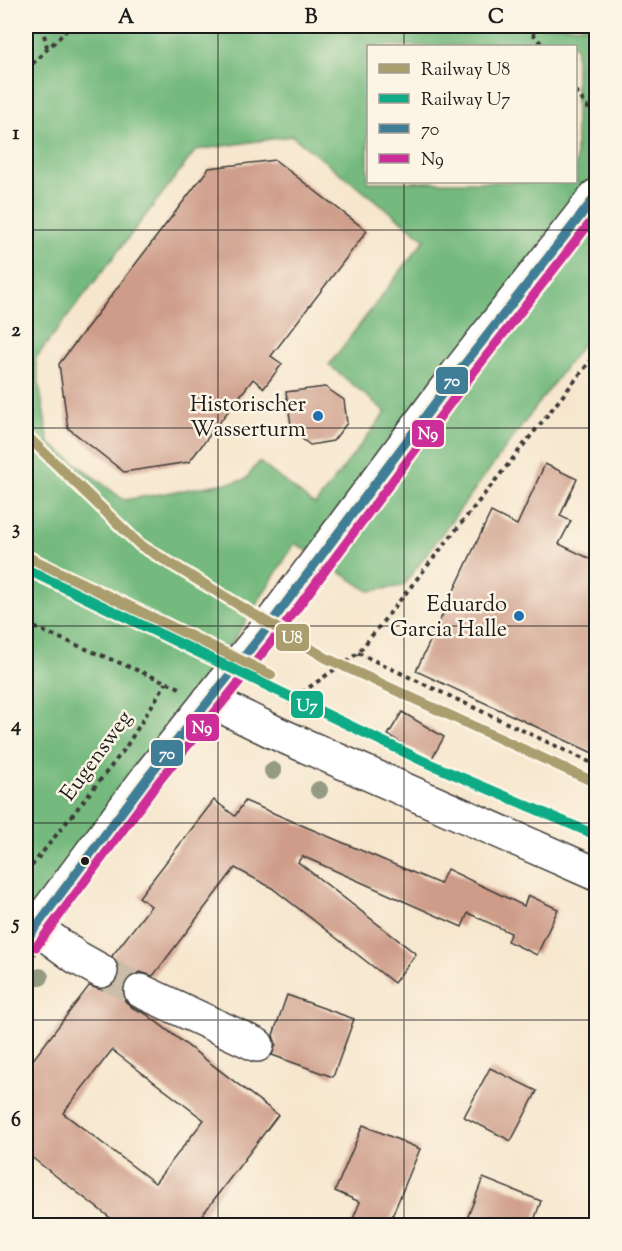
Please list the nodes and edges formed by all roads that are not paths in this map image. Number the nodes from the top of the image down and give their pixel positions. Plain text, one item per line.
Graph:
1 (597, 196) edge
2 (209, 700) junction
3 (597, 874) edge
4 (30, 933) edge
5 (101, 971) tunnel mouth
6 (141, 991) tunnel mouth
7 (256, 1046) dead end

1 - 2 main road
2 - 3 main road
2 - 4 main road
4 - 5 main road
6 - 7 main road

